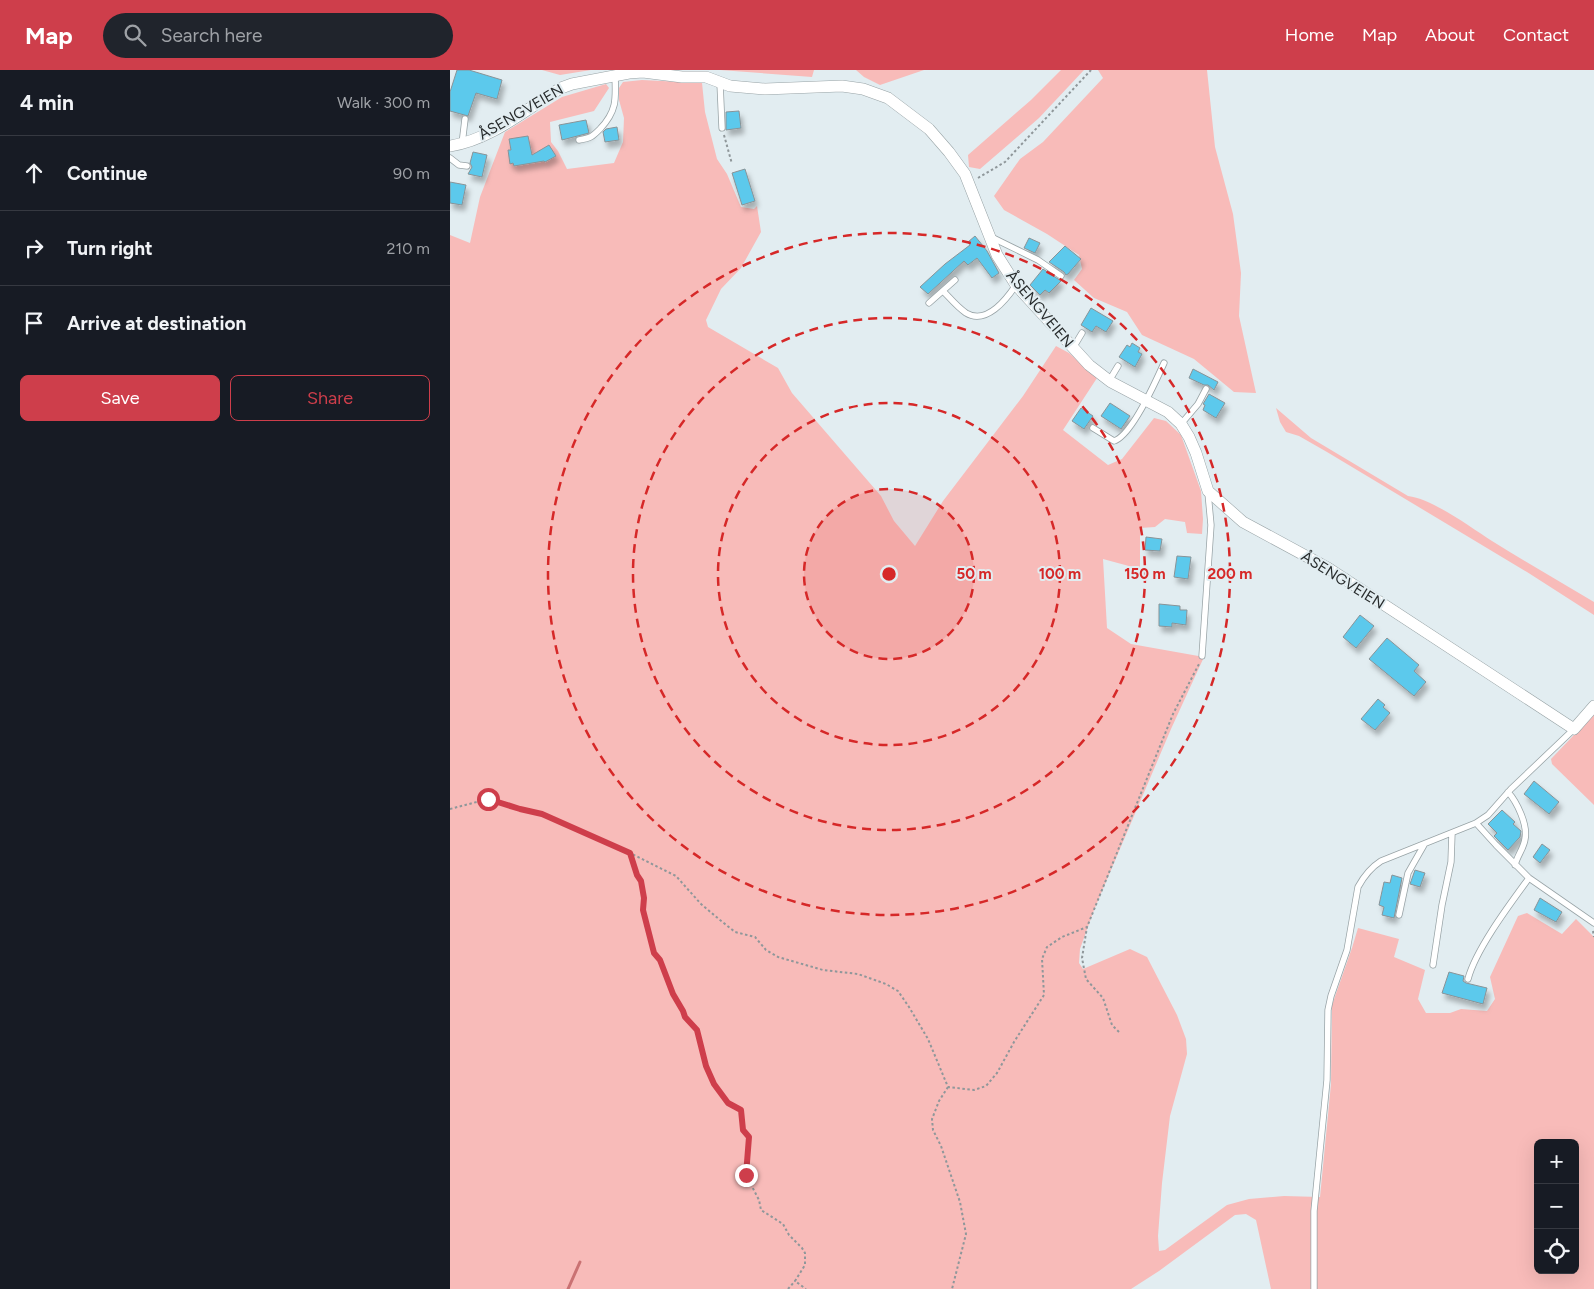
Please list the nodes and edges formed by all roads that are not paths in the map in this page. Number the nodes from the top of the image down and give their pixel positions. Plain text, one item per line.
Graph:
1 (707, 73) edge
2 (615, 76) junction
3 (720, 83) junction
4 (465, 119) dead end
5 (722, 128) road end
6 (579, 140) dead end
7 (456, 145) edge
8 (450, 158) edge
9 (466, 166) dead end
10 (991, 237) junction
11 (1061, 276) dead end
12 (955, 280) dead end
13 (1016, 285) junction
14 (942, 291) junction
15 (929, 304) dead end
16 (1082, 333) dead end
17 (1073, 348) junction
18 (1164, 363) dead end
19 (1118, 366) dead end
20 (1109, 381) junction
21 (1206, 389) dead end
22 (1146, 399) junction
23 (1181, 424) junction
24 (1093, 428) dead end
25 (1208, 491) junction
26 (1202, 656) road end
27 (1594, 706) edge
28 (1574, 729) junction
29 (1508, 792) junction
30 (1476, 823) junction
31 (1452, 833) junction
32 (1424, 845) junction
33 (1515, 865) junction
34 (1529, 878) junction
35 (1399, 915) dead end
36 (1594, 924) edge
37 (1433, 965) dead end
38 (1468, 978) dead end
39 (1314, 1289) edge

1 - 2 street, ÅSENGVEIEN
1 - 3 street, ÅSENGVEIEN
2 - 6 lane
2 - 7 street, ÅSENGVEIEN
3 - 5 lane
3 - 10 street, ÅSENGVEIEN
4 - 7 lane
8 - 9 lane
10 - 11 lane
10 - 13 street, ÅSENGVEIEN
12 - 14 lane
13 - 14 lane
13 - 17 street, ÅSENGVEIEN
14 - 15 lane
16 - 17 lane
17 - 20 street, ÅSENGVEIEN
18 - 22 lane
19 - 20 lane
20 - 22 street, ÅSENGVEIEN
21 - 23 lane
22 - 23 street, ÅSENGVEIEN
22 - 24 lane
23 - 25 street, ÅSENGVEIEN
25 - 26 lane
25 - 28 street, ÅSENGVEIEN
27 - 28 street
28 - 29 lane
29 - 30 lane
29 - 33 lane
30 - 31 lane
30 - 33 lane
31 - 32 lane
31 - 37 lane
32 - 35 lane
32 - 39 lane
33 - 34 lane
34 - 36 lane
34 - 38 lane

